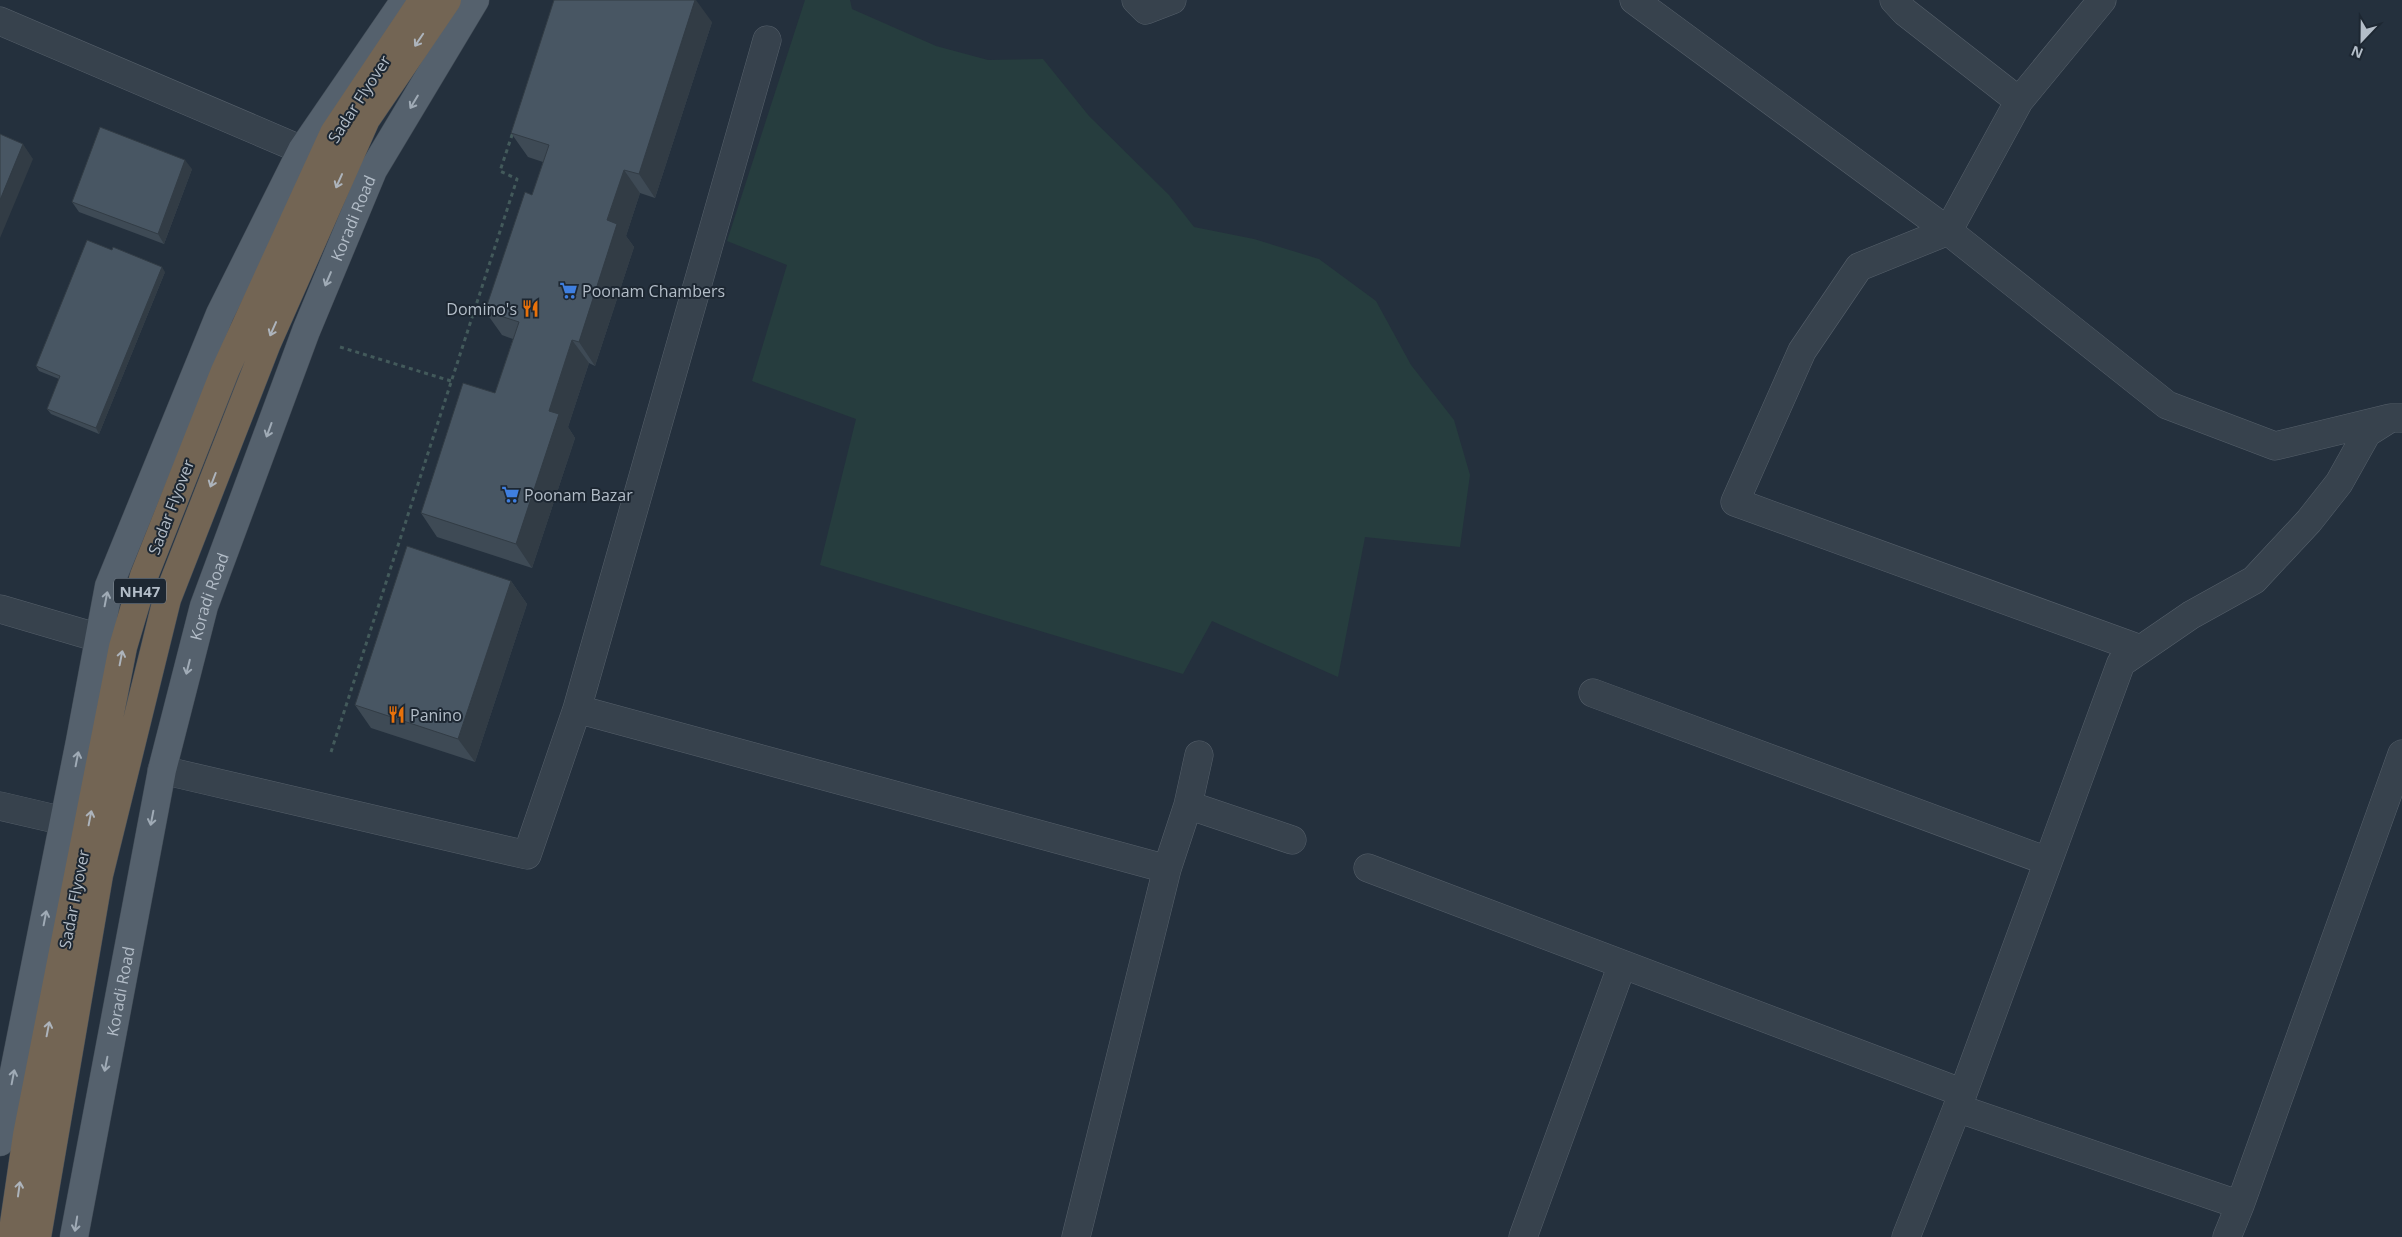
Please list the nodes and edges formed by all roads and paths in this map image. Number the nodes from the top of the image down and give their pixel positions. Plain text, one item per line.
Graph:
1 (405, 0) edge
2 (423, 0) edge
3 (447, 0) edge
4 (475, 0) edge
5 (1136, 0) edge
6 (1172, 0) edge
7 (1634, 0) edge
8 (1894, 0) edge
9 (2102, 0) edge
10 (0, 21) edge
11 (767, 40) dead end
12 (2019, 101) junction
13 (515, 126) edge
14 (302, 150) junction
15 (1948, 231) junction
16 (306, 331) junction
17 (451, 381) junction
18 (2396, 418) edge
19 (0, 609) edge
20 (99, 638) junction
21 (2140, 650) junction
22 (1593, 693) dead end
23 (577, 709) junction
24 (331, 752) dead end
25 (2402, 754) edge
26 (1199, 755) dead end
27 (162, 770) junction
28 (1188, 805) junction
29 (0, 806) edge
30 (64, 821) junction
31 (1292, 840) dead end
32 (2047, 861) junction
33 (1368, 868) dead end
34 (1167, 869) junction
35 (1622, 965) junction
36 (1960, 1100) junction
37 (0, 1142) edge
38 (2240, 1205) junction
39 (12, 1237) edge
40 (37, 1237) edge
41 (74, 1237) edge
42 (1076, 1237) edge
43 (1523, 1237) edge
44 (1906, 1237) edge
45 (2227, 1237) edge

1 - 14 main road, NH47
39 -> 2 highway, Sadar Flyover / NH47
3 -> 40 highway, Sadar Flyover / NH47
4 -> 16 main road, Koradi Road
5 - 6 street
7 - 15 street
8 - 12 street
9 - 12 street
10 - 14 street
11 - 23 street
12 - 15 street
13 - 17 path
20 -> 14 main road, NH47
15 - 18 street
15 - 21 street
16 - 17 path
16 -> 27 main road, Koradi Road
17 - 24 path
18 - 21 street
19 - 20 street
30 -> 20 main road, NH47
21 - 32 street
22 - 32 street
23 - 27 street
23 - 34 street
25 - 38 street
26 - 28 street
27 -> 41 main road, Koradi Road
28 - 31 street
28 - 34 street
29 - 30 street
37 -> 30 main road, NH47
32 - 36 street
33 - 35 street
34 - 42 street
35 - 36 street
35 - 43 street
36 - 38 street
36 - 44 street
38 - 45 street

